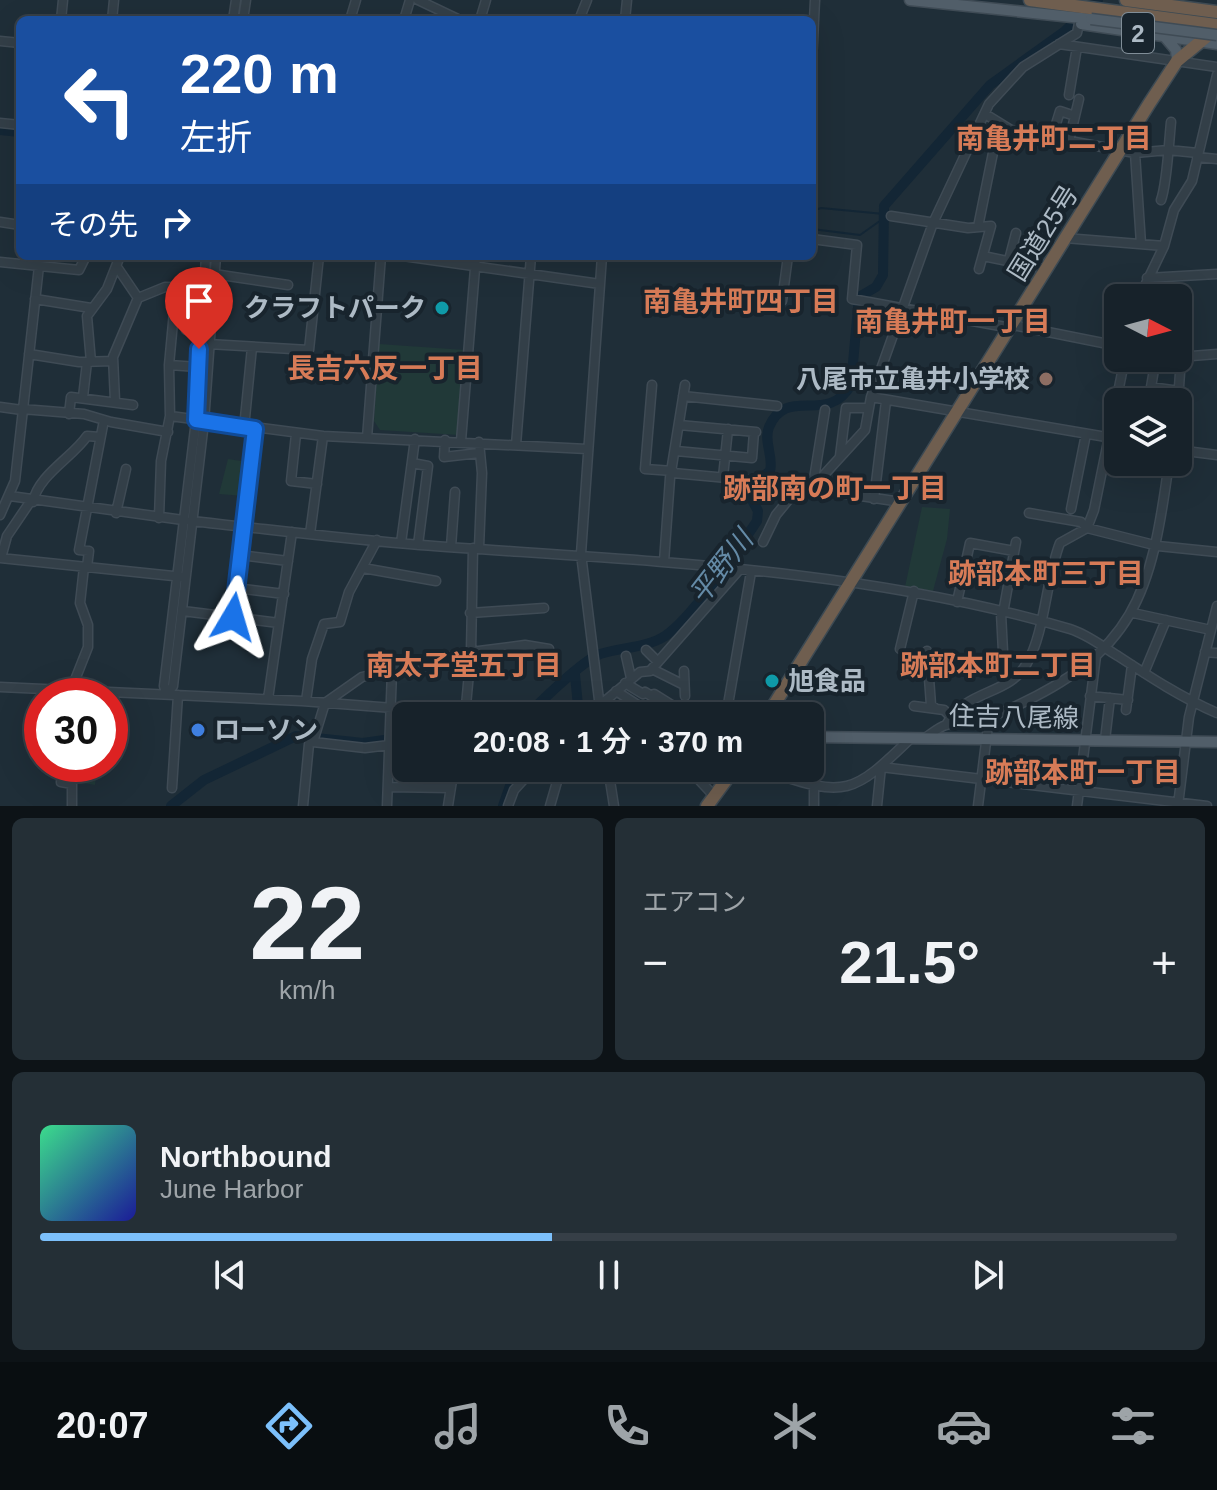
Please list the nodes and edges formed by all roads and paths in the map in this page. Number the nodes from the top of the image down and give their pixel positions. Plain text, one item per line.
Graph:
1 (418, 0) edge
2 (910, 0) edge
3 (1030, 0) edge
4 (1126, 0) edge
5 (1217, 12) edge
6 (452, 16) edge
7 (1056, 16) junction
8 (1079, 23) junction
9 (1217, 26) edge
10 (1217, 35) edge
11 (1165, 37) junction
12 (1198, 42) junction
13 (1059, 44) junction
14 (1217, 44) edge
15 (1077, 47) junction
16 (1177, 61) junction
17 (1217, 67) edge
18 (1217, 75) edge
19 (1069, 95) dead end
20 (1079, 99) dead end
21 (1207, 108) junction
22 (1217, 110) edge
23 (985, 114) junction
24 (1075, 116) junction
25 (1171, 122) dead end
26 (999, 123) junction
27 (1052, 137) junction
28 (1069, 141) junction
29 (1121, 149) junction
30 (1168, 150) junction
31 (1135, 153) junction
32 (1198, 155) junction
33 (1217, 159) edge
34 (1161, 200) dead end
35 (891, 216) dead end
36 (933, 223) junction
37 (978, 227) junction
38 (1016, 233) dead end
39 (1065, 238) junction
40 (816, 240) edge
41 (1141, 244) junction
42 (1164, 246) junction
43 (983, 256) junction
44 (84, 260) edge
45 (119, 260) edge
46 (206, 260) edge
47 (216, 260) edge
48 (319, 260) edge
49 (381, 260) edge
50 (432, 260) edge
51 (476, 260) edge
52 (531, 260) edge
53 (602, 260) edge
54 (787, 260) edge
55 (1009, 260) junction
56 (0, 262) edge
57 (39, 266) junction
58 (475, 266) junction
59 (117, 267) junction
60 (979, 269) dead end
61 (1046, 269) junction
62 (214, 274) junction
63 (530, 274) junction
64 (1217, 274) edge
65 (1147, 278) junction
66 (600, 284) junction
67 (1145, 284) edge
68 (288, 285) dead end
69 (172, 288) junction
70 (203, 288) junction
71 (138, 298) junction
72 (35, 299) junction
73 (782, 301) dead end
74 (91, 308) junction
75 (202, 308) junction
76 (902, 308) junction
77 (1012, 326) junction
78 (200, 331) junction
79 (1104, 343) edge
80 (208, 344) junction
81 (252, 347) junction
82 (29, 354) junction
83 (1217, 354) edge
84 (1192, 357) edge
85 (113, 361) junction
86 (89, 362) junction
87 (169, 365) junction
88 (198, 367) junction
89 (1154, 372) edge
90 (652, 385) dead end
91 (685, 385) dead end
92 (1158, 388) edge
93 (683, 396) junction
94 (83, 397) junction
95 (871, 397) junction
96 (115, 401) junction
97 (886, 401) junction
98 (133, 405) dead end
99 (777, 406) dead end
100 (0, 407) edge
101 (868, 408) junction
102 (22, 409) junction
103 (825, 410) dead end
104 (957, 413) junction
105 (69, 414) junction
106 (170, 416) junction
107 (104, 420) junction
108 (200, 421) junction
109 (679, 425) junction
110 (244, 428) junction
111 (255, 429) junction
112 (728, 429) junction
113 (168, 432) junction
114 (296, 434) junction
115 (1086, 434) junction
116 (323, 436) junction
117 (100, 437) junction
118 (1104, 437) edge
119 (367, 438) junction
120 (415, 439) junction
121 (445, 440) junction
122 (461, 441) junction
123 (479, 442) junction
124 (516, 445) junction
125 (587, 449) junction
126 (676, 451) junction
127 (1192, 452) edge
128 (479, 453) junction
129 (1217, 455) edge
130 (725, 456) junction
131 (840, 456) junction
132 (412, 463) junction
133 (126, 469) dead end
134 (673, 472) junction
135 (1104, 472) edge
136 (1167, 476) edge
137 (723, 477) junction
138 (317, 484) junction
139 (799, 487) junction
140 (812, 488) junction
141 (455, 492) dead end
142 (874, 499) junction
143 (5, 501) edge
144 (32, 502) junction
145 (902, 502) junction
146 (86, 509) junction
147 (1071, 509) dead end
148 (116, 513) junction
149 (1029, 513) dead end
150 (0, 515) edge
151 (762, 517) dead end
152 (159, 518) junction
153 (187, 521) junction
154 (772, 521) junction
155 (244, 527) junction
156 (1087, 528) junction
157 (292, 532) junction
158 (310, 534) junction
159 (377, 540) junction
160 (763, 542) dead end
161 (401, 543) junction
162 (418, 545) junction
163 (1158, 546) junction
164 (451, 547) junction
165 (476, 548) junction
166 (1217, 552) edge
167 (586, 554) junction
168 (240, 555) junction
169 (0, 558) edge
170 (288, 561) junction
171 (664, 562) junction
172 (86, 567) junction
173 (363, 568) junction
174 (739, 570) junction
175 (751, 572) junction
176 (177, 577) junction
177 (188, 578) junction
178 (436, 581) dead end
179 (853, 582) junction
180 (236, 588) junction
181 (914, 591) junction
182 (284, 594) junction
183 (957, 602) junction
184 (1217, 606) edge
185 (544, 608) dead end
186 (183, 611) junction
187 (470, 613) junction
188 (1002, 613) junction
189 (1133, 613) junction
190 (233, 617) junction
191 (1166, 620) junction
192 (1038, 622) junction
193 (279, 623) junction
194 (1211, 630) junction
195 (1103, 647) junction
196 (549, 649) dead end
197 (900, 649) dead end
198 (646, 650) dead end
199 (927, 651) dead end
200 (471, 652) junction
201 (1003, 652) dead end
202 (1205, 652) junction
203 (1217, 653) edge
204 (1096, 655) junction
205 (626, 656) dead end
206 (1132, 665) junction
207 (655, 666) junction
208 (392, 671) junction
209 (684, 671) dead end
210 (1144, 673) junction
211 (75, 678) edge
212 (628, 681) junction
213 (684, 685) junction
214 (0, 687) edge
215 (24, 689) edge
216 (616, 691) junction
217 (128, 694) edge
218 (167, 694) junction
219 (178, 695) junction
220 (685, 696) dead end
221 (1090, 696) junction
222 (1110, 698) junction
223 (268, 699) junction
224 (1128, 700) junction
225 (306, 701) junction
226 (1192, 701) junction
227 (466, 702) edge
228 (600, 702) edge
229 (603, 702) edge
230 (633, 702) edge
231 (669, 702) edge
232 (728, 702) edge
233 (776, 702) edge
234 (325, 703) junction
235 (914, 706) dead end
236 (391, 708) junction
237 (935, 708) junction
238 (1126, 710) dead end
239 (1217, 713) edge
240 (989, 718) junction
241 (949, 721) junction
242 (824, 737) edge
243 (925, 738) junction
244 (910, 739) junction
245 (986, 739) junction
246 (1085, 740) junction
247 (1105, 740) junction
248 (1187, 741) junction
249 (313, 742) junction
250 (1217, 742) edge
251 (391, 745) junction
252 (881, 767) junction
253 (981, 778) junction
254 (61, 782) edge
255 (451, 782) edge
256 (520, 782) edge
257 (557, 782) edge
258 (610, 782) edge
259 (698, 782) edge
260 (725, 782) edge
261 (799, 782) edge
262 (388, 787) junction
263 (814, 787) junction
264 (172, 788) dead end
265 (450, 788) junction
266 (1079, 790) junction
267 (711, 801) edge
268 (1178, 804) edge
269 (72, 806) edge
270 (303, 806) edge
271 (387, 806) edge
272 (448, 806) edge
273 (508, 806) edge
274 (550, 806) edge
275 (614, 806) edge
276 (814, 806) edge
277 (877, 806) edge
278 (978, 806) edge
279 (1077, 806) edge
280 (1207, 806) edge

1 - 6 street
2 - 7 main road, 2
3 - 9 highway
4 - 5 highway
7 - 8 main road, 2
7 - 10 main road, 2, bridge
8 - 11 main road, 2
8 - 13 street
9 - 12 highway, 国道25号
11 - 12 main road, 2
11 - 16 main road
12 - 14 main road, 2
12 - 16 highway, 国道25号
13 - 15 street
13 - 23 street
15 - 16 street
15 - 19 street
16 - 17 street
16 - 29 highway, 国道25号
18 - 21 street
20 - 24 street
21 - 22 street
21 - 32 street
23 - 26 street
23 - 36 street
24 - 27 street
24 - 28 street
25 - 30 street
26 - 27 street
26 - 37 street
27 - 28 street
28 - 29 street
29 - 31 street
29 - 39 highway, 国道25号
30 - 31 street
30 - 32 street
30 - 34 street
31 - 41 street
32 - 33 street
32 - 42 street
35 - 36 street
36 - 37 street
36 - 76 street
37 - 43 street
38 - 55 street
39 - 41 street
39 - 61 highway, 国道25号
40 - 76 street
41 - 42 street
42 - 65 street
43 - 55 street
43 - 60 street
44 - 57 street
45 - 59 street
46 - 70 street
47 - 62 street
48 - 81 street
49 - 119 street
50 - 58 street
51 - 58 street
52 - 63 street
53 - 66 street
54 - 73 street
55 - 61 street
56 - 57 street
57 - 72 street
58 - 63 street
58 - 122 street
59 - 71 street
59 - 74 street
61 - 77 highway, 国道25号
62 - 68 street
62 - 80 street
63 - 66 street
63 - 124 street
64 - 65 street
65 - 67 street
66 - 125 street
69 - 70 street
69 - 71 street
69 - 87 street
70 - 75 street
71 - 85 street
72 - 74 street
72 - 82 street
74 - 86 street
75 - 78 street
75 - 78 street
76 - 77 street
76 - 95 street
77 - 79 street
77 - 104 highway, 国道25号
78 - 88 street
80 - 81 street
80 - 108 street
81 - 110 street
82 - 86 street
82 - 102 street
83 - 84 street
85 - 86 street
85 - 96 street
86 - 94 street
87 - 88 street
87 - 106 street
88 - 108 street
89 - 92 street
90 - 134 street
91 - 93 street
93 - 99 street
93 - 109 street
94 - 96 street
94 - 105 street
95 - 97 street
95 - 101 street
96 - 98 street
97 - 104 street
97 - 142 street
100 - 102 street
101 - 131 street
101 - 131 street
102 - 105 street
102 - 143 street
103 - 140 street
104 - 115 street
104 - 145 highway, 国道25号
105 - 107 street
106 - 108 street
106 - 113 street
107 - 113 street
107 - 117 street
108 - 110 street
108 - 153 street
109 - 112 street
109 - 126 street
110 - 111 street
111 - 114 street
111 - 155 street
112 - 130 street
112 - 130 street
113 - 152 street
114 - 116 street
114 - 138 street
115 - 118 street
115 - 147 street
116 - 119 street
116 - 138 street
117 - 144 street
117 - 146 street
119 - 120 street
120 - 121 street
120 - 132 street
121 - 122 street
121 - 128 street
122 - 123 street
123 - 124 street
123 - 128 street
124 - 125 street
125 - 167 street
126 - 130 street
126 - 134 street
127 - 129 street
128 - 165 street
130 - 137 street
131 - 140 street
132 - 161 street
132 - 162 street
133 - 148 street
134 - 137 street
134 - 171 street
135 - 156 street
136 - 163 street
137 - 139 street
138 - 158 street
139 - 140 street
139 - 154 street
140 - 142 street
141 - 164 street
142 - 145 street
143 - 144 street
143 - 150 street
144 - 146 street
144 - 169 street
145 - 179 highway, 国道25号
146 - 148 street
146 - 172 street
148 - 152 street
149 - 156 street
151 - 154 street
152 - 153 street
153 - 155 street
153 - 176 street
153 - 177 street
154 - 160 street
155 - 157 street
155 - 168 street
156 - 163 street
156 - 192 street
157 - 158 street
157 - 170 street
158 - 159 street
159 - 161 street
159 - 173 street
161 - 162 street
162 - 164 street
163 - 166 street
163 - 189 street
164 - 165 street
165 - 167 street
165 - 187 street
167 - 171 street
167 - 228 street
168 - 170 street
168 - 180 street
169 - 172 street
170 - 182 street
171 - 174 street
172 - 176 street
172 - 211 street
173 - 178 street
173 - 225 street
174 - 175 street
174 - 207 street
175 - 179 street
175 - 232 street
176 - 177 street
176 - 218 street
177 - 186 street
179 - 181 street
179 - 233 highway, 国道25号
180 - 182 street
180 - 190 street
181 - 183 street
181 - 197 street
182 - 193 street
183 - 188 street
183 - 188 street
184 - 194 street
185 - 187 street
186 - 190 street
186 - 218 street
187 - 200 street
188 - 192 street
188 - 201 street
189 - 191 street
189 - 195 street
190 - 193 street
191 - 194 street
191 - 210 street
192 - 195 street
192 - 241 street
193 - 223 street
194 - 202 street
195 - 204 street
195 - 206 street
196 - 200 street
198 - 207 street
199 - 237 street
200 - 208 street
200 - 227 street
202 - 203 street
202 - 226 street
204 - 221 street
204 - 240 street
205 - 212 street
206 - 210 street
206 - 224 street
207 - 212 street
207 - 213 street
208 - 234 street
208 - 236 street
209 - 213 street
210 - 226 street
212 - 216 street
212 - 231 street
213 - 220 street
214 - 215 street
216 - 229 street
216 - 230 street
217 - 218 street
218 - 219 street
219 - 223 street
219 - 264 street
221 - 222 street
221 - 246 street
222 - 224 street
222 - 247 street
223 - 225 street
224 - 238 street
225 - 234 street
226 - 239 street
226 - 248 street
234 - 236 street
234 - 249 street
235 - 237 street
236 - 251 street
237 - 241 street
240 - 241 street
240 - 245 street
241 - 243 street
242 - 244 main road, 住吉八尾線
243 - 244 main road, 住吉八尾線
243 - 245 main road, 住吉八尾線
244 - 252 street
245 - 246 main road, 住吉八尾線
245 - 253 street
246 - 247 main road, 住吉八尾線
246 - 266 street
247 - 248 main road, 住吉八尾線
248 - 250 main road, 住吉八尾線
248 - 268 street
249 - 251 street
249 - 270 street
251 - 262 street
252 - 253 street
252 - 263 street
252 - 277 street
253 - 266 street
253 - 278 street
254 - 269 street
255 - 265 street
256 - 273 street
257 - 274 street
258 - 275 street
259 - 267 street
260 - 267 highway
261 - 263 street
262 - 265 street
262 - 271 street
263 - 276 street
265 - 272 street
266 - 268 street
266 - 279 street
268 - 280 street

